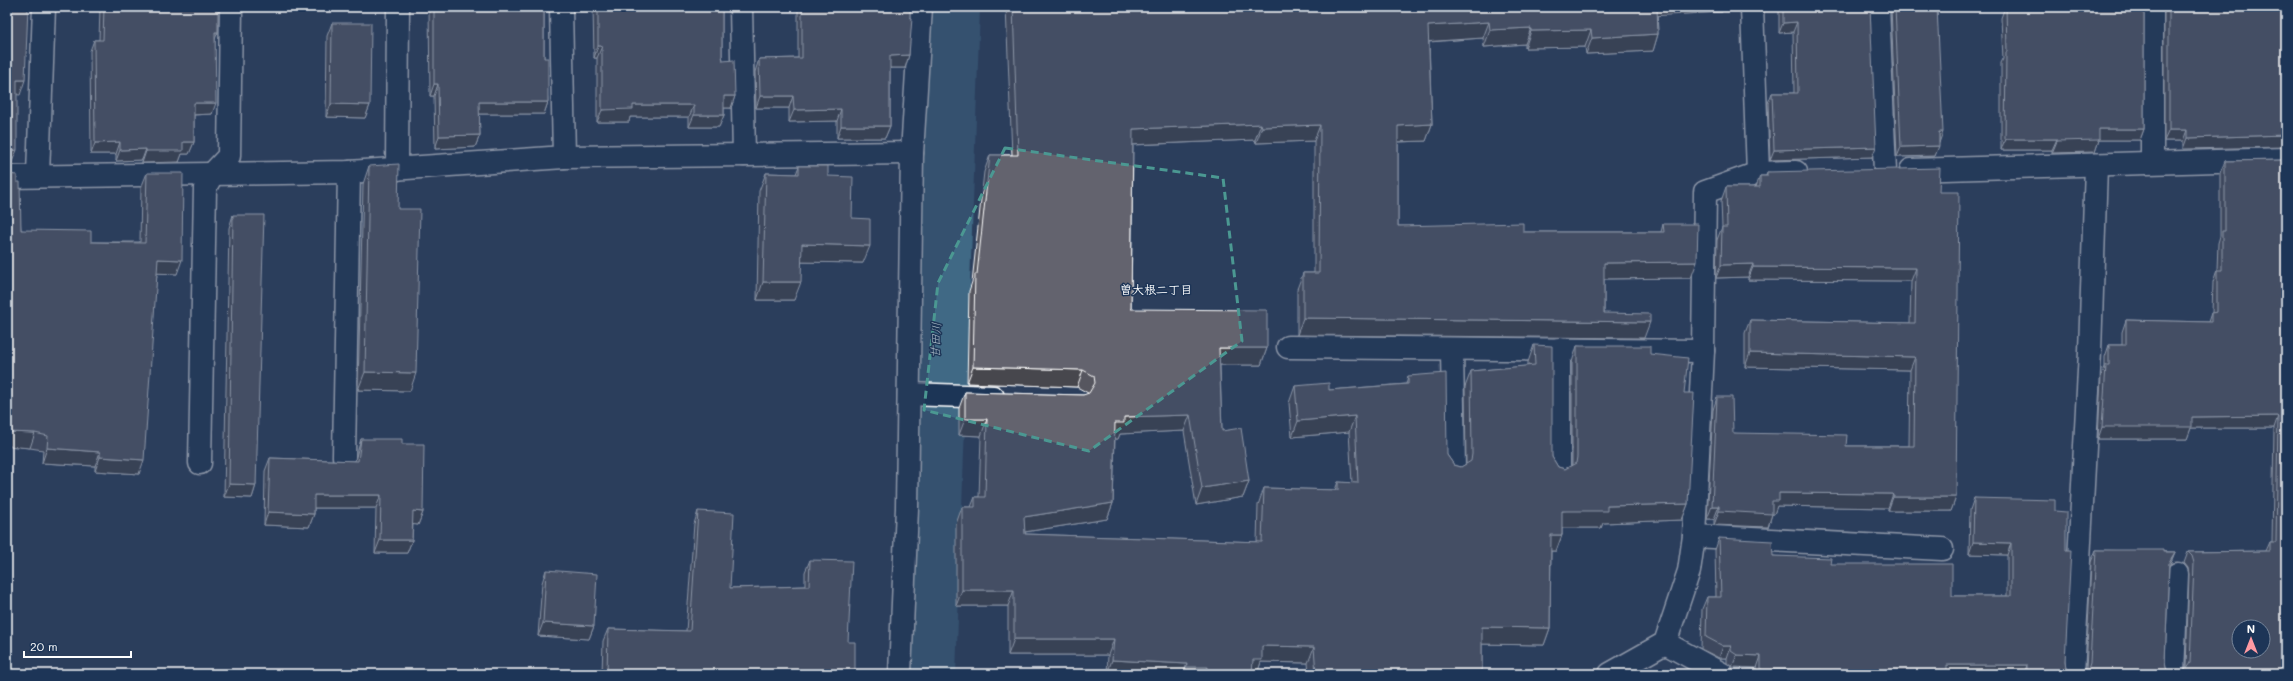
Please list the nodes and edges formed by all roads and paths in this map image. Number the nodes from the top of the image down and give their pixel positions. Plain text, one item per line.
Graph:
1 (44, 7) edge
2 (231, 7) edge
3 (398, 7) edge
4 (562, 7) edge
5 (741, 7) edge
6 (921, 7) edge
7 (1752, 7) edge
8 (1878, 7) edge
9 (2152, 7) edge
10 (912, 153) junction
11 (744, 155) junction
12 (564, 157) junction
13 (2286, 160) edge
14 (2152, 162) junction
15 (2096, 166) junction
16 (398, 169) junction
17 (349, 172) junction
18 (1813, 172) edge
19 (213, 173) junction
20 (1758, 173) junction
21 (38, 175) junction
22 (7, 177) edge
23 (1288, 347) dead end
24 (1452, 349) junction
25 (1559, 349) junction
26 (1703, 351) junction
27 (909, 394) junction
28 (1013, 397) edge
29 (344, 457) dead end
30 (200, 463) dead end
31 (1454, 471) edge
32 (1559, 473) edge
33 (1694, 536) junction
34 (1942, 548) dead end
35 (2176, 574) dead end
36 (1665, 643) junction
37 (900, 674) edge
38 (1610, 674) edge
39 (1722, 674) edge
40 (2073, 674) edge
41 (2173, 674) edge

1 - 21 street
2 - 19 street
3 - 16 street
4 - 12 street
5 - 11 street
6 - 10 street
7 - 20 street
8 - 15 street
9 - 14 street
10 - 11 street
10 - 27 street
11 - 12 street
12 - 16 street
13 - 14 street
14 - 15 street
15 - 40 street
16 - 17 street
17 - 19 street
17 - 29 street
18 - 20 street
19 - 21 street
19 - 30 street
20 - 26 street
21 - 22 street
23 - 24 street
24 - 25 street
24 - 31 street
25 - 26 street
25 - 32 street
26 - 33 street
27 - 28 street
27 - 37 street
33 - 34 street
33 - 36 street
35 - 41 street
36 - 38 street
36 - 39 street

